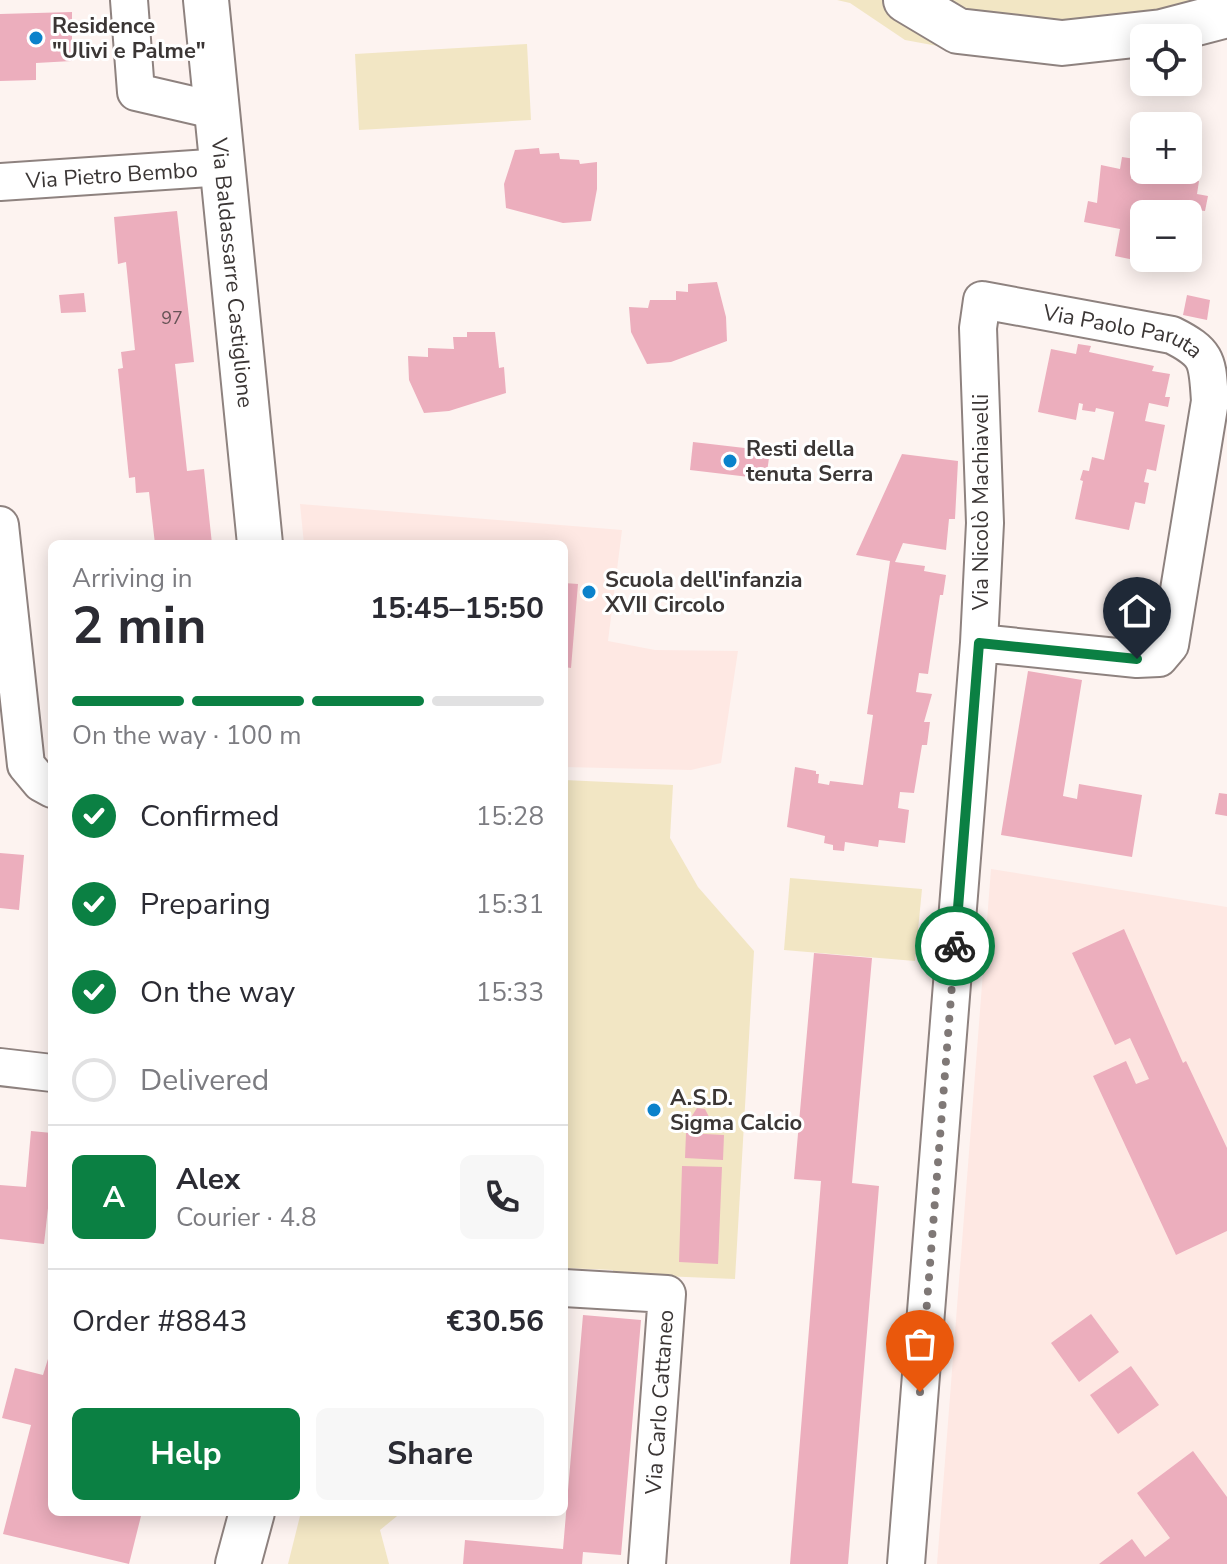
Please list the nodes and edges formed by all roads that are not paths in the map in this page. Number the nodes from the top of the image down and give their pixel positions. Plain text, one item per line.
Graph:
1 (129, 0) edge
2 (206, 0) edge
3 (906, 0) edge
4 (965, 0) edge
5 (1185, 0) edge
6 (1227, 15) edge
7 (218, 111) junction
8 (224, 167) junction
9 (0, 182) edge
10 (982, 300) joint
11 (0, 525) edge
12 (260, 540) edge
13 (979, 643) junction
14 (48, 787) edge
15 (0, 1067) edge
16 (48, 1073) edge
17 (568, 1288) edge
18 (251, 1516) edge
19 (238, 1564) edge
20 (647, 1564) edge
21 (906, 1564) edge

1 - 7 street
2 - 7 main road, Via Baldassarre Castiglione
3 - 6 main road
4 - 5 main road
7 - 8 main road, Via Baldassarre Castiglione
8 - 9 street, Via Pietro Bembo
8 - 12 main road, Via Baldassarre Castiglione
10 - 13 street, Via Nicolò Machiavelli
10 - 13 street, Via Paolo Paruta
11 - 14 street
13 - 21 street, Via Nicolò Machiavelli
15 - 16 street
17 - 20 street, Via Carlo Cattaneo
18 - 19 main road

